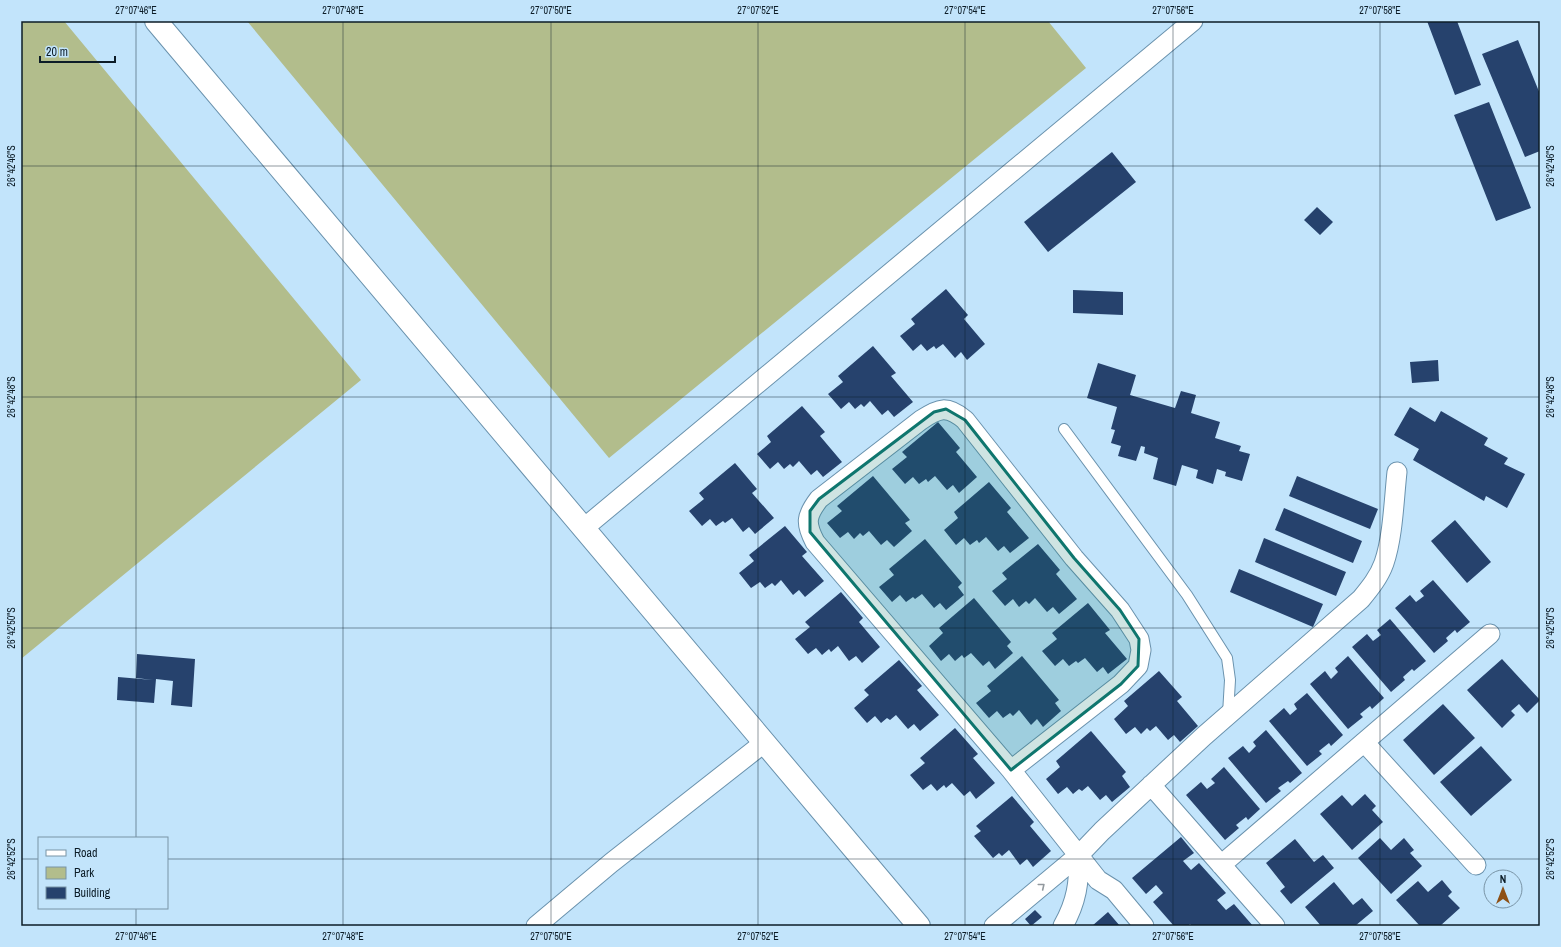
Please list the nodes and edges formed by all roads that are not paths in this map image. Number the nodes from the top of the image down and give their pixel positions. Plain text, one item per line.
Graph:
1 (156, 21) edge
2 (1193, 21) edge
3 (1064, 429) dead end
4 (1397, 472) dead end
5 (584, 528) junction
6 (1490, 634) dead end
7 (1228, 716) junction
8 (765, 742) junction
9 (1364, 742) junction
10 (1011, 770) junction
11 (1151, 785) junction
12 (1079, 855) junction
13 (1221, 865) junction
14 (1476, 865) dead end
15 (536, 926) edge
16 (919, 926) edge
17 (994, 926) edge
18 (1062, 926) edge
19 (1144, 926) edge
20 (1275, 926) edge

1 - 5 street
2 - 5 street
3 - 7 lane
4 - 7 street
5 - 8 street
6 - 9 street
7 - 11 street
8 - 15 street
8 - 16 street
9 - 13 street
9 - 14 street
10 - 10 street
10 - 12 street
11 - 12 street
11 - 13 street
17 -> 12 street
12 - 18 street
12 - 19 street
13 - 20 street

